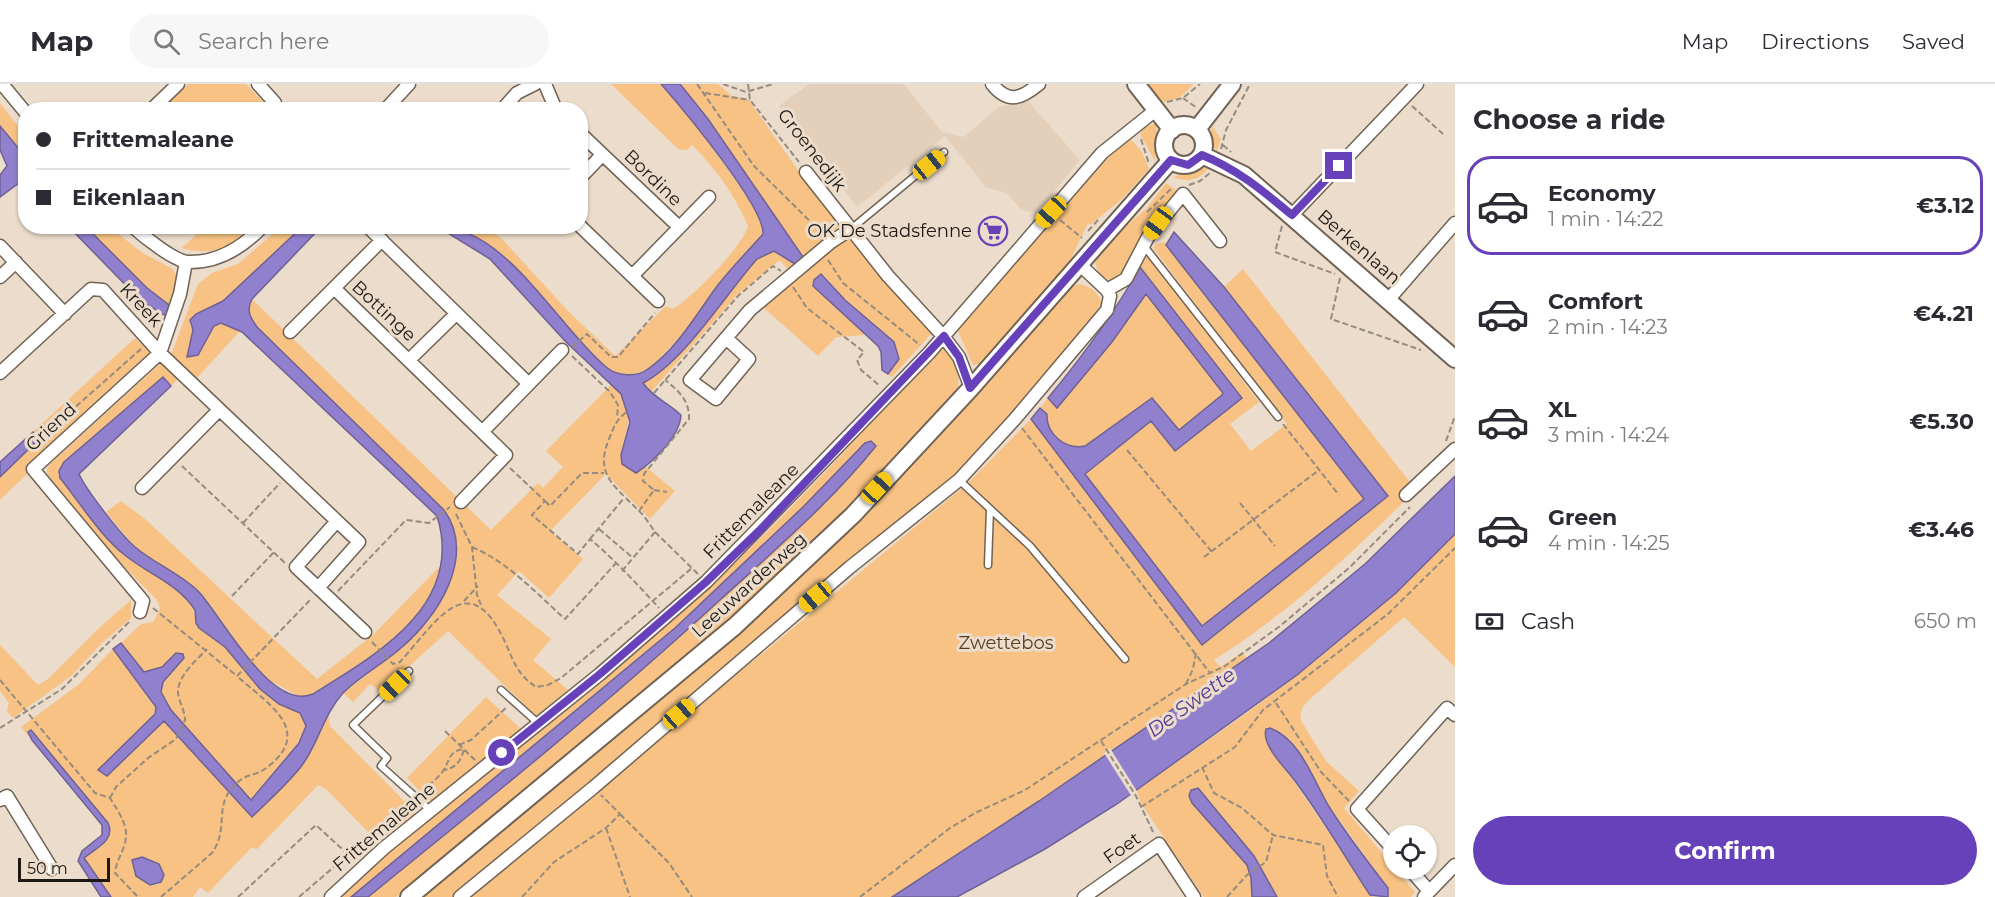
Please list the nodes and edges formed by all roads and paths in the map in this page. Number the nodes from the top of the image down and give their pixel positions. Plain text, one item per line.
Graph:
1 (2, 84) edge
2 (178, 84) edge
3 (258, 84) edge
4 (409, 84) edge
5 (535, 84) edge
6 (545, 84) edge
7 (697, 84) edge
8 (723, 84) edge
9 (748, 84) edge
10 (773, 84) edge
11 (992, 84) edge
12 (1039, 84) edge
13 (1136, 84) edge
14 (1200, 84) edge
15 (1232, 84) edge
16 (1250, 84) edge
17 (1417, 84) edge
18 (703, 92) junction
19 (748, 92) junction
20 (1404, 98) junction
21 (750, 100) junction
22 (159, 102) edge
23 (274, 102) edge
24 (393, 102) edge
25 (509, 102) edge
26 (553, 102) edge
27 (18, 103) edge
28 (1157, 109) junction
29 (1197, 129) junction
30 (1172, 130) junction
31 (1443, 134) dead end
32 (588, 141) edge
33 (944, 152) dead end
34 (602, 155) junction
35 (1209, 158) junction
36 (1171, 160) junction
37 (588, 170) edge
38 (806, 172) joint
39 (1177, 184) dead end
40 (1186, 185) dead end
41 (710, 197) dead end
42 (1051, 212) junction
43 (1147, 212) junction
44 (1292, 215) junction
45 (1104, 216) dead end
46 (1140, 218) dead end
47 (1158, 223) junction
48 (1455, 223) edge
49 (679, 227) junction
50 (851, 229) junction
51 (141, 234) edge
52 (256, 234) edge
53 (376, 234) edge
54 (588, 234) edge
55 (382, 240) junction
56 (1220, 241) dead end
57 (826, 245) junction
58 (1144, 245) junction
59 (0, 246) edge
60 (16, 262) junction
61 (186, 262) junction
62 (1078, 263) junction
63 (1344, 270) junction
64 (632, 276) junction
65 (0, 277) edge
66 (787, 278) junction
67 (334, 288) junction
68 (1107, 290) junction
69 (1389, 299) junction
70 (658, 301) joint
71 (65, 314) junction
72 (455, 315) junction
73 (290, 332) dead end
74 (944, 336) junction
75 (726, 338) junction
76 (150, 341) junction
77 (566, 350) junction
78 (160, 353) junction
79 (929, 353) junction
80 (1450, 354) edge
81 (410, 359) junction
82 (0, 373) edge
83 (665, 380) junction
84 (529, 384) junction
85 (970, 388) junction
86 (654, 393) dead end
87 (889, 394) junction
88 (219, 410) junction
89 (627, 412) dead end
90 (1455, 416) edge
91 (1278, 417) joint
92 (617, 418) junction
93 (1015, 419) junction
94 (482, 432) junction
95 (53, 449) junction
96 (1455, 449) edge
97 (1127, 450) dead end
98 (173, 457) junction
99 (1445, 458) junction
100 (1319, 470) junction
101 (604, 473) junction
102 (287, 474) junction
103 (959, 480) junction
104 (142, 488) dead end
105 (654, 490) junction
106 (666, 492) dead end
107 (1339, 495) dead end
108 (624, 498) junction
109 (545, 501) dead end
110 (1408, 501) joint
111 (1240, 503) dead end
112 (456, 504) joint
113 (990, 509) junction
114 (445, 510) dead end
115 (639, 511) junction
116 (1254, 520) junction
117 (337, 521) junction
118 (243, 523) junction
119 (599, 529) junction
120 (655, 532) junction
121 (590, 539) dead end
122 (1275, 546) dead end
123 (472, 547) junction
124 (1455, 548) edge
125 (274, 552) junction
126 (1212, 552) junction
127 (1204, 557) dead end
128 (633, 558) junction
129 (617, 562) dead end
130 (988, 565) dead end
131 (296, 567) junction
132 (692, 568) junction
133 (706, 582) junction
134 (478, 585) junction
135 (318, 588) junction
136 (232, 596) dead end
137 (331, 598) junction
138 (653, 602) junction
139 (462, 603) junction
140 (481, 606) junction
141 (142, 607) junction
142 (667, 617) junction
143 (365, 632) dead end
144 (376, 648) dead end
145 (207, 649) junction
146 (1196, 652) junction
147 (1125, 659) dead end
148 (409, 671) dead end
149 (1210, 673) junction
150 (237, 676) junction
151 (0, 680) edge
152 (1186, 684) junction
153 (501, 690) dead end
154 (514, 701) junction
155 (1276, 702) junction
156 (27, 712) junction
157 (1455, 716) edge
158 (538, 724) junction
159 (0, 728) edge
160 (445, 731) dead end
161 (1101, 741) junction
162 (459, 745) junction
163 (464, 749) junction
164 (1202, 767) junction
165 (483, 768) junction
166 (444, 770) junction
167 (594, 787) junction
168 (110, 798) junction
169 (416, 798) junction
170 (0, 800) edge
171 (1141, 807) junction
172 (1357, 809) junction
173 (430, 811) junction
174 (620, 814) junction
175 (606, 828) junction
176 (1273, 835) junction
177 (1383, 838) edge
178 (1159, 844) junction
179 (384, 848) junction
180 (349, 856) junction
181 (1455, 865) edge
182 (52, 868) dead end
183 (362, 868) junction
184 (1417, 879) edge
185 (1427, 894) edge
186 (138, 897) edge
187 (161, 897) edge
188 (238, 897) edge
189 (299, 897) edge
190 (331, 897) edge
191 (409, 897) edge
192 (460, 897) edge
193 (522, 897) edge
194 (630, 897) edge
195 (692, 897) edge
196 (860, 897) edge
197 (1084, 897) edge
198 (1194, 897) edge
199 (1227, 897) edge
200 (1338, 897) edge

1 - 27 street
2 - 22 street
3 - 23 street
4 - 24 street
5 - 25 street
6 - 26 street
7 - 18 path
8 - 19 path
9 - 19 path, Groenedijk
10 - 19 path
11 - 12 street
13 - 28 main road
14 - 28 path
15 - 29 main road
16 - 35 path
17 - 20 street
18 - 21 path
18 - 57 path
19 - 21 path, Groenedijk
20 - 31 path
20 - 44 street
21 - 38 path, Groenedijk
28 - 30 main road
28 - 42 street, Frittemaleane
29 - 30 main road
29 - 35 main road
30 - 36 main road
32 - 34 street, Bordine
33 - 50 lane
34 - 37 street, Bordine
34 - 49 street, Bordine
35 - 36 main road
35 - 40 path
35 - 44 main road, Berkenlaan
36 - 62 main road, Leeuwarderweg
38 - 50 street, Groenedijk
39 - 43 path
41 - 49 street, Bordine
42 - 45 path
42 - 74 street, Frittemaleane
43 - 46 path
43 - 47 path
44 - 63 main road, Berkenlaan
44 - 63 path
47 - 56 street
47 - 58 street
48 - 69 street
49 - 64 street, Bordine
50 - 57 street
50 - 74 street, Groenedijk
51 - 61 street
52 - 61 street
53 - 55 street
54 - 64 street
55 - 67 street, Bottinge
55 - 72 street
57 - 66 street
57 - 79 path
58 - 68 street
58 - 91 lane
59 - 60 street
60 - 65 street
60 - 71 street
61 - 78 street, Griend
62 - 68 street
62 - 85 main road, Leeuwarderweg
63 - 69 main road, Berkenlaan
63 - 80 path
64 - 70 street
66 - 75 street
66 - 83 path
66 - 87 path
67 - 73 street, Bottinge
67 - 81 street, Bottinge
68 - 93 street
69 - 80 main road, Berkenlaan
70 - 77 path
71 - 76 street, Kreek
71 - 82 street, Kreek
72 - 81 street, Bottinge
72 - 84 street
74 - 79 street, Frittemaleane
74 - 85 street, Groenedijk
75 - 75 street
76 - 78 street, Kreek
76 - 95 path
77 - 84 street
77 - 92 path
78 - 88 street, Kreek
78 - 95 street, Griend
79 - 87 street, Frittemaleane
81 - 94 street, Bottinge
83 - 86 path
83 - 105 path
84 - 94 street
85 - 191 main road, Leeuwarderweg
87 - 133 street, Frittemaleane
88 - 98 street
88 - 102 street, Kreek
89 - 92 path
90 - 99 path
91 - 100 path
92 - 101 path
93 - 103 street
93 - 146 path
94 - 112 street, Bottinge
95 - 141 street, Griend
96 - 99 street
97 - 126 path
98 - 104 street
98 - 118 path
99 - 110 street
100 - 107 path
100 - 116 path
101 - 108 path
101 - 109 path
102 - 117 street, Kreek
102 - 118 path
103 - 113 lane
103 - 167 street
105 - 106 path
105 - 115 path
108 - 115 path
108 - 119 path
110 - 149 path
111 - 116 path
112 - 123 path
113 - 130 lane
113 - 147 lane
114 - 137 path
115 - 120 path
116 - 122 path
116 - 126 path
117 - 131 street
117 - 135 street, Kreek
118 - 125 path
119 - 121 path
119 - 128 path
120 - 128 path
120 - 132 path
123 - 129 path
123 - 134 path
124 - 155 path
125 - 131 path
125 - 136 path
126 - 127 path
128 - 138 path
131 - 135 street
132 - 133 path
132 - 138 path
133 - 142 street, Frittemaleane
134 - 139 path
134 - 140 path
135 - 137 street
135 - 150 path
137 - 143 street
138 - 140 path
138 - 142 path
139 - 140 path
139 - 144 path
141 - 145 path
141 - 156 path
142 - 158 street, Frittemaleane
145 - 150 path
145 - 168 path
146 - 149 path
146 - 152 path
148 - 169 lane
149 - 152 path
150 - 187 path
151 - 156 path
152 - 161 path
153 - 154 lane
154 - 158 lane
154 - 162 path
155 - 164 path
155 - 172 path
156 - 159 path
156 - 168 path
157 - 172 street
158 - 165 street, Frittemaleane
160 - 162 path
161 - 171 path
161 - 196 path
162 - 163 path
163 - 165 path
163 - 166 path
163 - 166 path
164 - 171 path
164 - 176 path
165 - 173 street, Frittemaleane
166 - 169 path
167 - 174 path
167 - 192 street
168 - 186 path
169 - 173 lane
170 - 182 street
171 - 178 path
172 - 177 street
173 - 179 street, Frittemaleane
174 - 175 path
174 - 195 path
175 - 193 path
175 - 194 path
176 - 199 path
176 - 200 path
178 - 197 street, Foet
178 - 198 street, Foet
179 - 180 path
179 - 183 street, Frittemaleane
180 - 183 path
180 - 188 path
180 - 189 path
181 - 185 street
183 - 190 street, Frittemaleane
184 - 185 street

